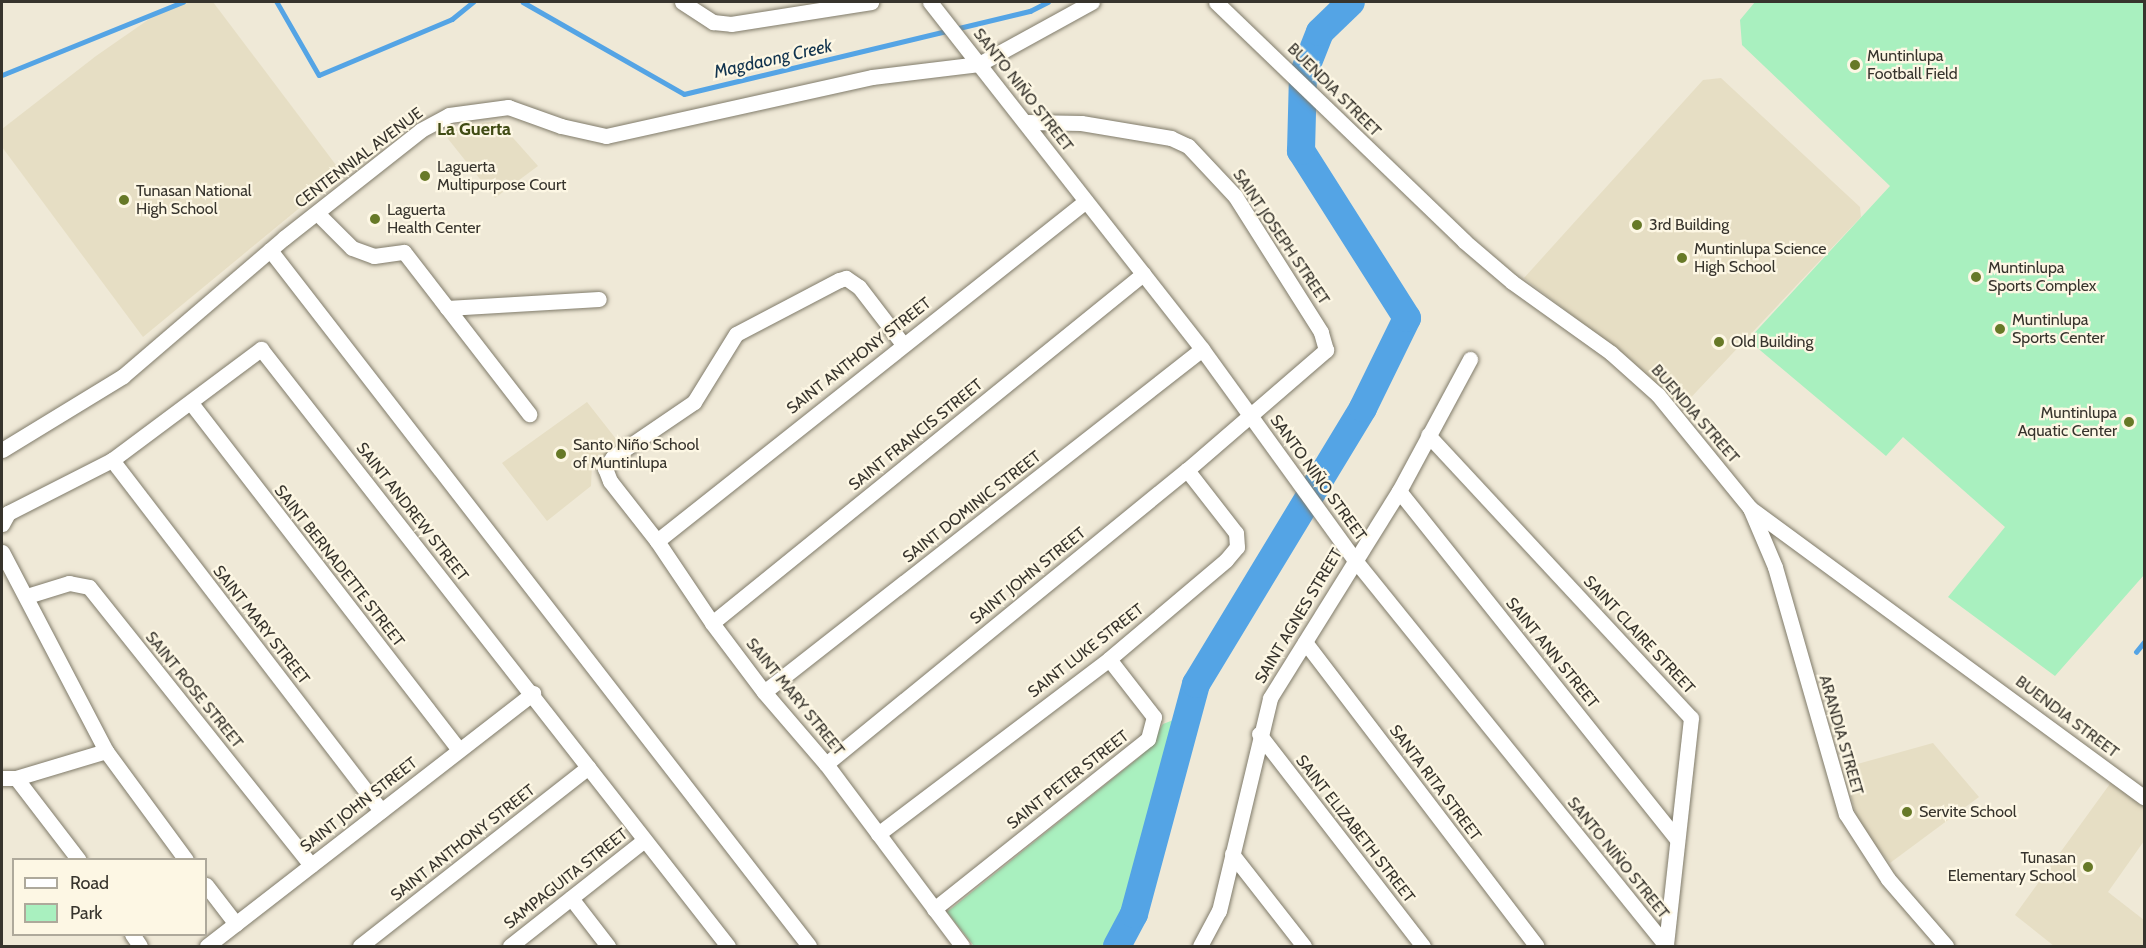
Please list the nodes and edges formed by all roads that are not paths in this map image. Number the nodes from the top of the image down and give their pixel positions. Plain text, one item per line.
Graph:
1 (682, 2) edge
2 (871, 2) edge
3 (930, 2) edge
4 (1092, 2) edge
5 (1216, 2) edge
6 (975, 58) junction
7 (1027, 122) junction
8 (1086, 201) junction
9 (317, 213) junction
10 (270, 250) junction
11 (1143, 274) junction
12 (599, 299) dead end
13 (447, 308) junction
14 (902, 343) junction
15 (1202, 350) junction
16 (1470, 359) dead end
17 (191, 403) junction
18 (529, 414) dead end
19 (1251, 416) junction
20 (1428, 435) junction
21 (2, 450) edge
22 (112, 460) junction
23 (1187, 470) junction
24 (1399, 490) junction
25 (1750, 508) junction
26 (2, 524) edge
27 (657, 541) junction
28 (2, 552) edge
29 (1354, 559) junction
30 (27, 596) junction
31 (712, 623) junction
32 (1305, 642) junction
33 (1108, 659) junction
34 (764, 692) junction
35 (533, 693) junction
36 (1259, 734) junction
37 (459, 750) junction
38 (106, 751) junction
39 (826, 764) junction
40 (588, 767) junction
41 (9, 778) edge
42 (2145, 797) edge
43 (381, 811) junction
44 (878, 834) junction
45 (1677, 839) junction
46 (644, 840) junction
47 (1232, 854) junction
48 (77, 858) edge
49 (185, 858) edge
50 (311, 865) junction
51 (207, 886) edge
52 (571, 898) junction
53 (934, 909) junction
54 (236, 924) junction
55 (207, 946) edge
56 (360, 946) edge
57 (510, 946) edge
58 (608, 946) edge
59 (728, 946) edge
60 (808, 946) edge
61 (962, 946) edge
62 (1200, 946) edge
63 (1304, 946) edge
64 (1423, 946) edge
65 (1537, 946) edge
66 (1666, 946) edge
67 (1946, 946) edge

1 - 2 street
3 - 6 street, SANTO NIÑO STREET
4 - 6 street
5 - 25 street, BUENDIA STREET
6 - 7 street, SANTO NIÑO STREET
6 - 9 street, CENTENNIAL AVENUE
7 - 8 street, SANTO NIÑO STREET
7 - 19 street, SAINT JOSEPH STREET
8 - 11 street, SANTO NIÑO STREET
8 - 14 street, SAINT ANTHONY STREET
9 - 10 street, CENTENNIAL AVENUE
9 - 13 street
10 - 21 street, CENTENNIAL AVENUE
10 - 60 street
11 - 15 street, SANTO NIÑO STREET
11 - 31 street, SAINT FRANCIS STREET
12 - 13 street
13 - 18 street
14 - 27 street, SAINT ANTHONY STREET
14 - 27 street, SAINT MARY STREET
15 - 19 street, SANTO NIÑO STREET
15 - 34 street, SAINT DOMINIC STREET
16 - 20 street, SAINT AGNES STREET
17 - 22 street, SAINT ANDREW STREET
17 - 35 street, SAINT ANDREW STREET
17 - 37 street, SAINT BERNADETTE STREET
19 - 23 street, SAINT JOHN STREET
19 - 29 street, SANTO NIÑO STREET
20 - 24 street, SAINT AGNES STREET
20 - 45 street, SAINT CLAIRE STREET
22 - 26 street, SAINT ANDREW STREET
22 - 43 street, SAINT MARY STREET
23 - 33 street, SAINT LUKE STREET
23 - 39 street, SAINT JOHN STREET
24 - 29 street, SAINT AGNES STREET
24 - 45 street, SAINT ANN STREET
25 - 42 street, BUENDIA STREET
25 - 67 street, ARANDIA STREET
27 - 31 street, SAINT MARY STREET
28 - 30 street
29 - 32 street, SAINT AGNES STREET
29 - 66 street, SANTO NIÑO STREET
30 - 38 street
30 - 50 street, SAINT ROSE STREET
31 - 34 street, SAINT MARY STREET
32 - 36 street, SAINT AGNES STREET
32 - 65 street, SANTA RITA STREET
33 - 44 street, SAINT LUKE STREET
33 - 53 street, SAINT PETER STREET
34 - 39 street, SAINT MARY STREET
35 - 37 street, SAINT JOHN STREET
35 - 40 street, SAINT ANDREW STREET
36 - 47 street, SAINT AGNES STREET
36 - 64 street, SAINT ELIZABETH STREET
37 - 43 street, SAINT JOHN STREET
38 - 41 street
38 - 49 street
39 - 44 street, SAINT MARY STREET
40 - 46 street, SAINT ANDREW STREET
40 - 56 street, SAINT ANTHONY STREET
41 - 48 street
43 - 50 street, SAINT JOHN STREET
44 - 53 street, SAINT MARY STREET
45 - 66 street, SAINT CLAIRE STREET
46 - 52 street, SAMPAGUITA STREET
46 - 59 street, SAINT ANDREW STREET
47 - 62 street, SAINT AGNES STREET
47 - 63 street
50 - 54 street, SAINT JOHN STREET
51 - 54 street
52 - 57 street, SAMPAGUITA STREET
52 - 58 street
53 - 61 street, SAINT MARY STREET
54 - 55 street, SAINT JOHN STREET

